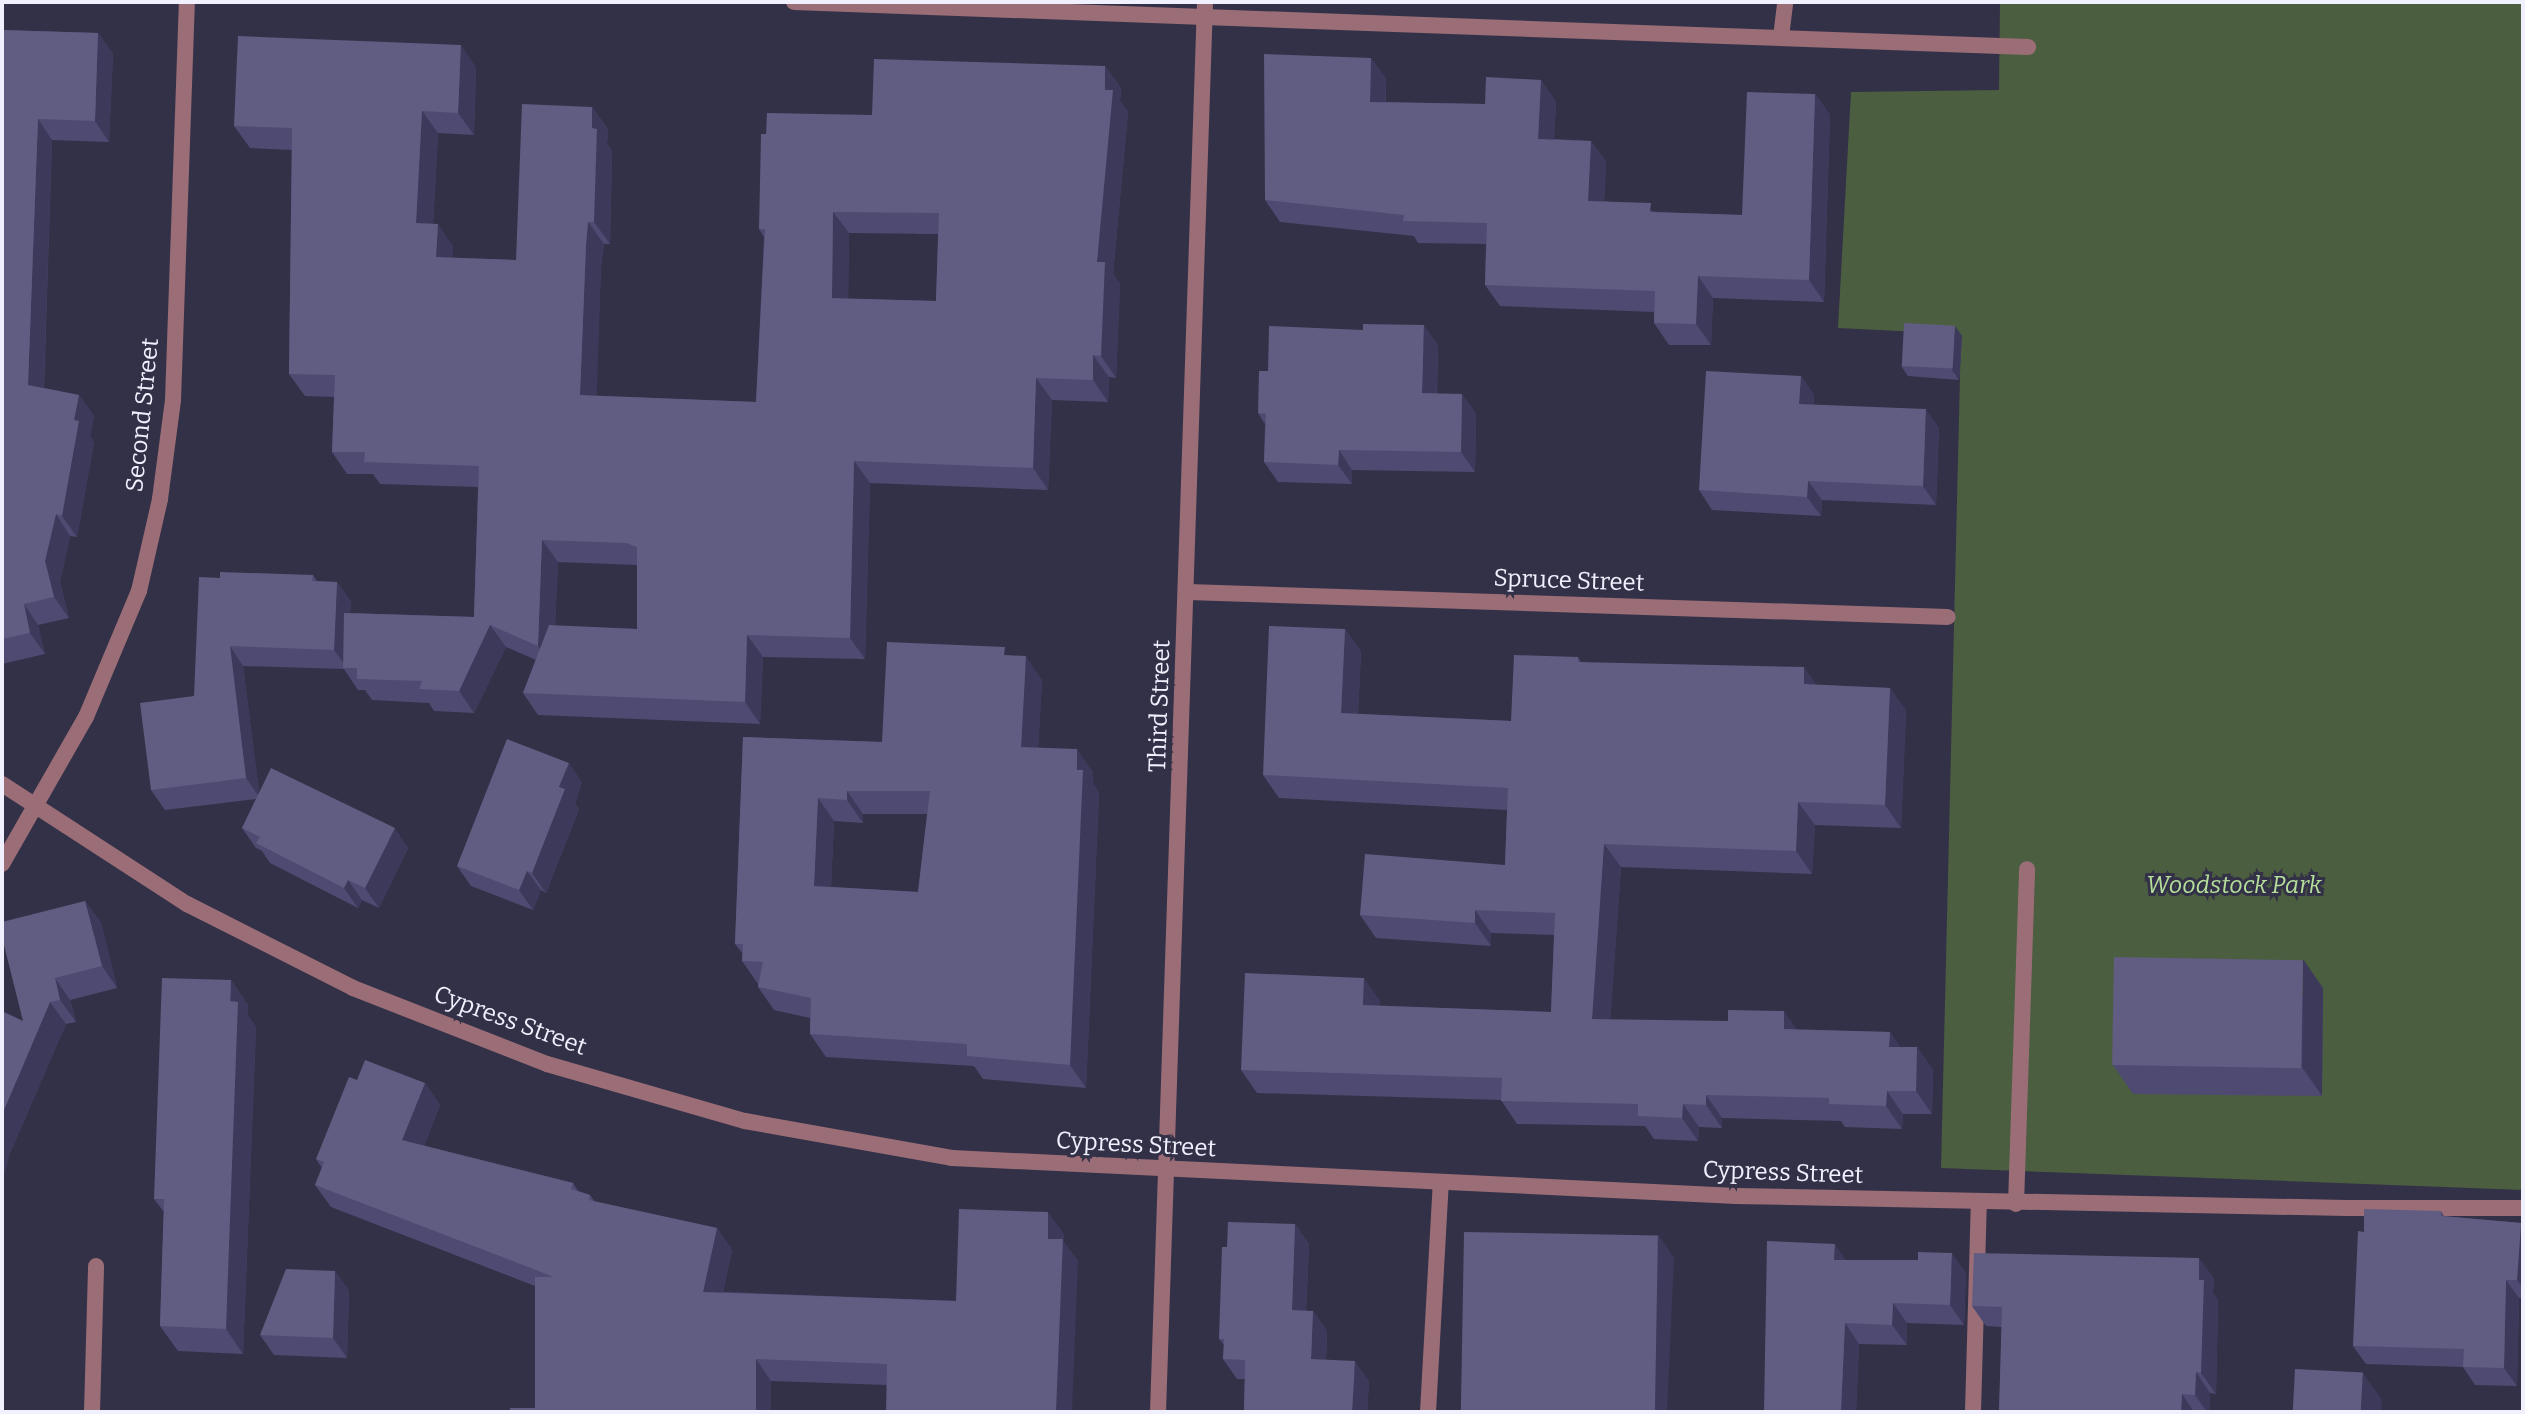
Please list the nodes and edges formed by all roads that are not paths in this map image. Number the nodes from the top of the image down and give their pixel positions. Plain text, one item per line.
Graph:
1 (187, 2) edge
2 (794, 2) edge
3 (1785, 2) edge
4 (1205, 9) edge
5 (1781, 37) junction
6 (2028, 47) dead end
7 (1188, 592) junction
8 (1948, 617) dead end
9 (2, 784) edge
10 (35, 806) junction
11 (2, 864) edge
12 (2027, 869) dead end
13 (1165, 1172) junction
14 (1441, 1183) junction
15 (1979, 1203) junction
16 (2016, 1204) junction
17 (2523, 1208) edge
18 (96, 1266) dead end
19 (92, 1412) edge
20 (1158, 1412) edge
21 (1428, 1412) edge
22 (1973, 1412) edge

1 - 10 street, Second Street
2 - 4 street
3 - 5 street
4 - 5 street
4 - 7 street, Third Street
5 - 6 street
7 - 8 street, Spruce Street
7 - 13 street, Third Street
9 - 10 street, Cypress Street
10 - 11 street, Second Street
10 - 13 street, Cypress Street
12 - 16 street
13 - 14 street, Cypress Street
13 - 20 street, Third Street
14 - 15 street, Cypress Street
14 - 21 street
15 - 16 street, Cypress Street
15 - 22 street
16 - 17 street, Cypress Street
18 - 19 street

